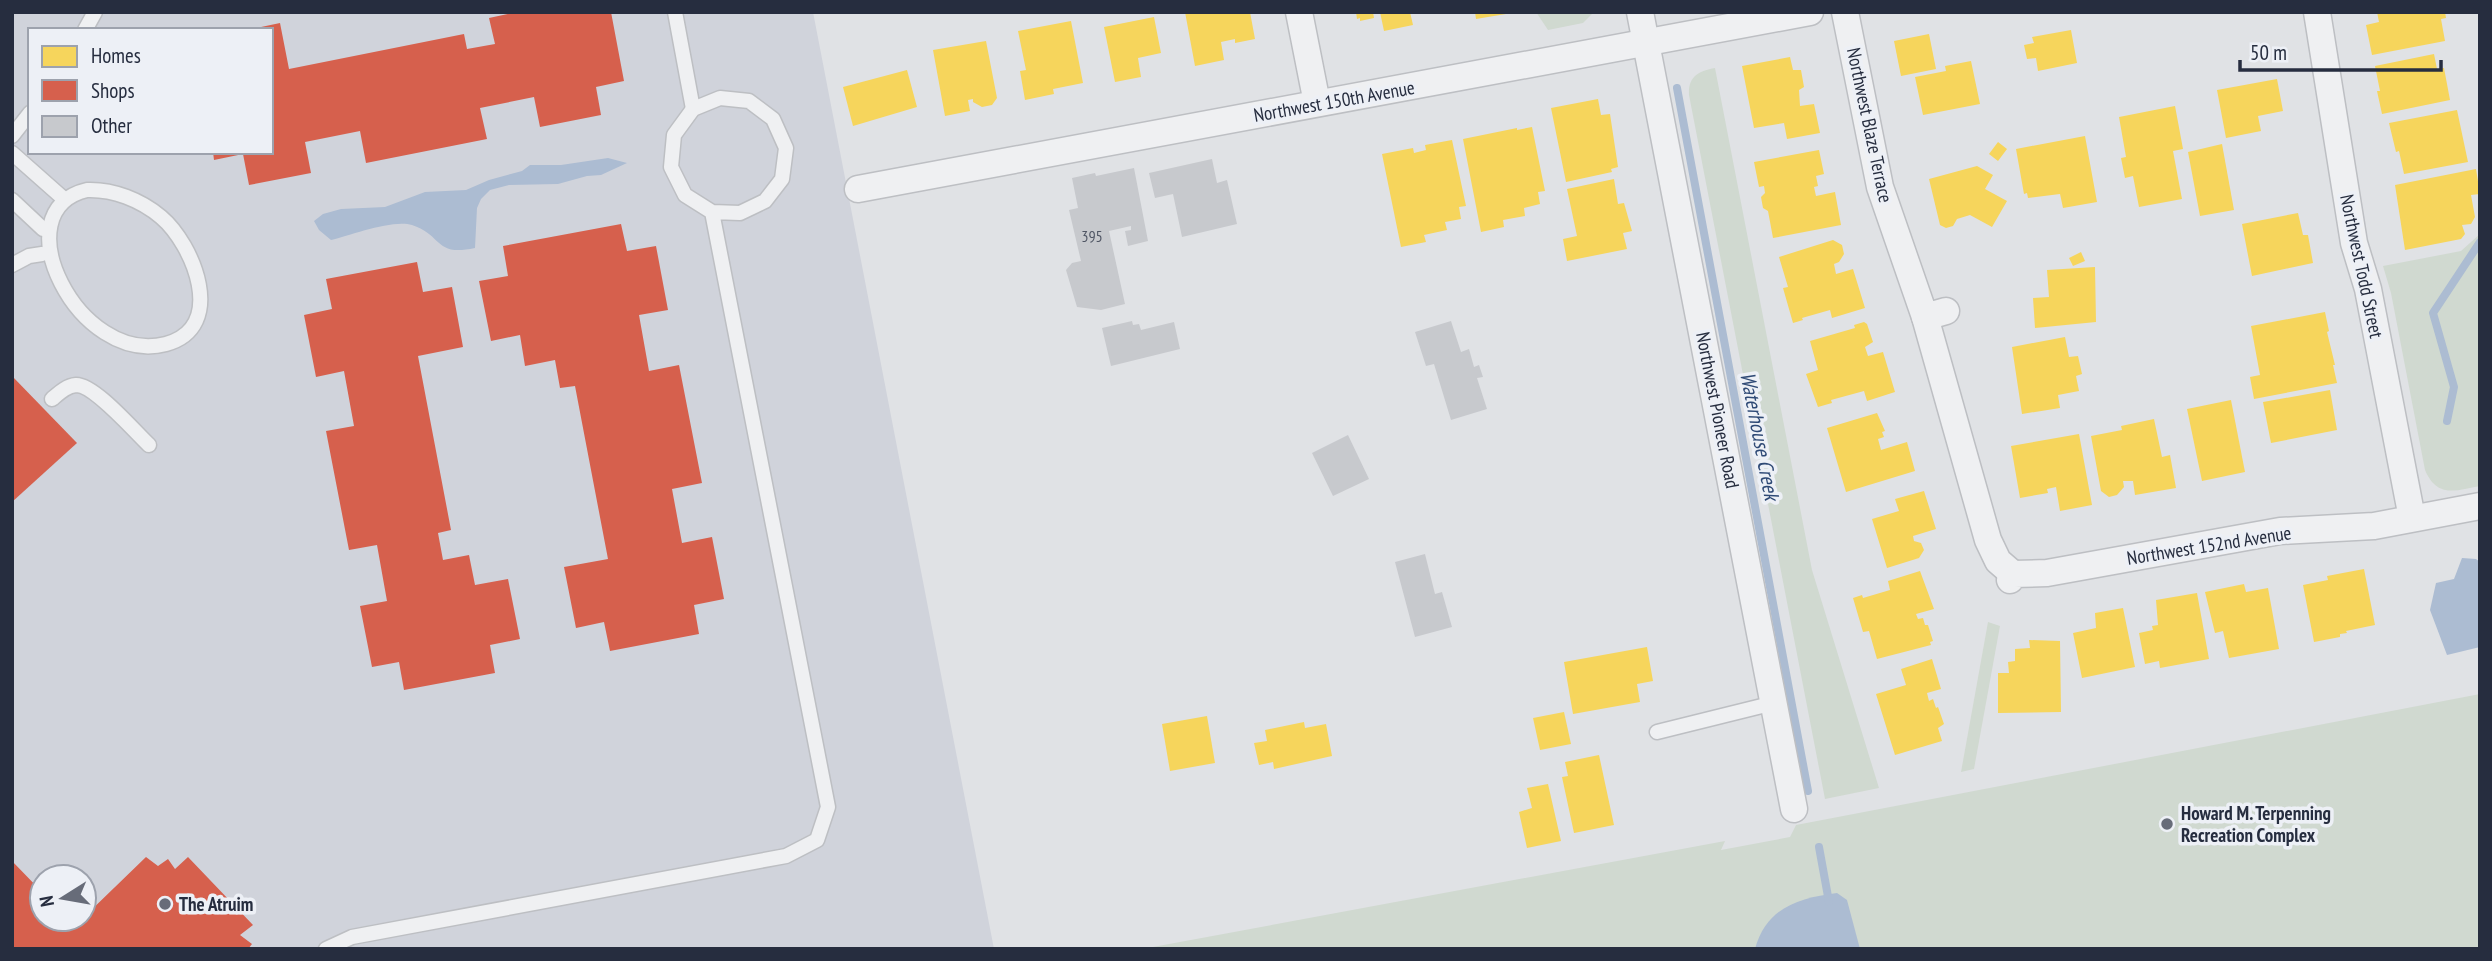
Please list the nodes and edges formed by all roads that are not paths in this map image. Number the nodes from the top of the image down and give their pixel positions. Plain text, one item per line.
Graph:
1 (95, 12) edge
2 (675, 12) edge
3 (1298, 12) edge
4 (1640, 12) edge
5 (1810, 12) edge
6 (1846, 12) edge
7 (2318, 12) edge
8 (86, 28) edge
9 (1646, 43) junction
10 (1317, 103) junction
11 (692, 109) junction
12 (28, 116) edge
13 (12, 136) edge
14 (12, 153) edge
15 (858, 189) dead end
16 (64, 199) junction
17 (12, 200) edge
18 (712, 212) junction
19 (43, 229) junction
20 (42, 254) junction
21 (12, 265) edge
22 (52, 399) dead end
23 (149, 445) dead end
24 (2480, 506) edge
25 (2412, 519) junction
26 (2012, 577) joint
27 (1774, 703) junction
28 (1657, 732) dead end
29 (1794, 809) dead end
30 (326, 949) edge

1 - 8 lane
2 - 11 lane
3 - 10 street
4 - 9 street, Northwest Pioneer Road
5 - 9 street, Northwest 150th Avenue
6 - 26 street, Northwest Blaze Terrace
7 - 25 street, Northwest Todd Street
9 - 10 street, Northwest 150th Avenue
9 - 27 street, Northwest Pioneer Road
10 - 15 street, Northwest 150th Avenue
11 - 18 lane
11 - 18 lane
12 - 13 lane
14 - 16 lane
16 - 19 lane
16 - 20 lane
17 - 19 lane
18 - 30 lane
19 - 20 lane
20 - 21 lane
22 - 23 lane
24 - 25 street, Northwest 152nd Avenue
25 - 26 street, Northwest 152nd Avenue
27 - 28 lane
27 - 29 street, Northwest Pioneer Road

